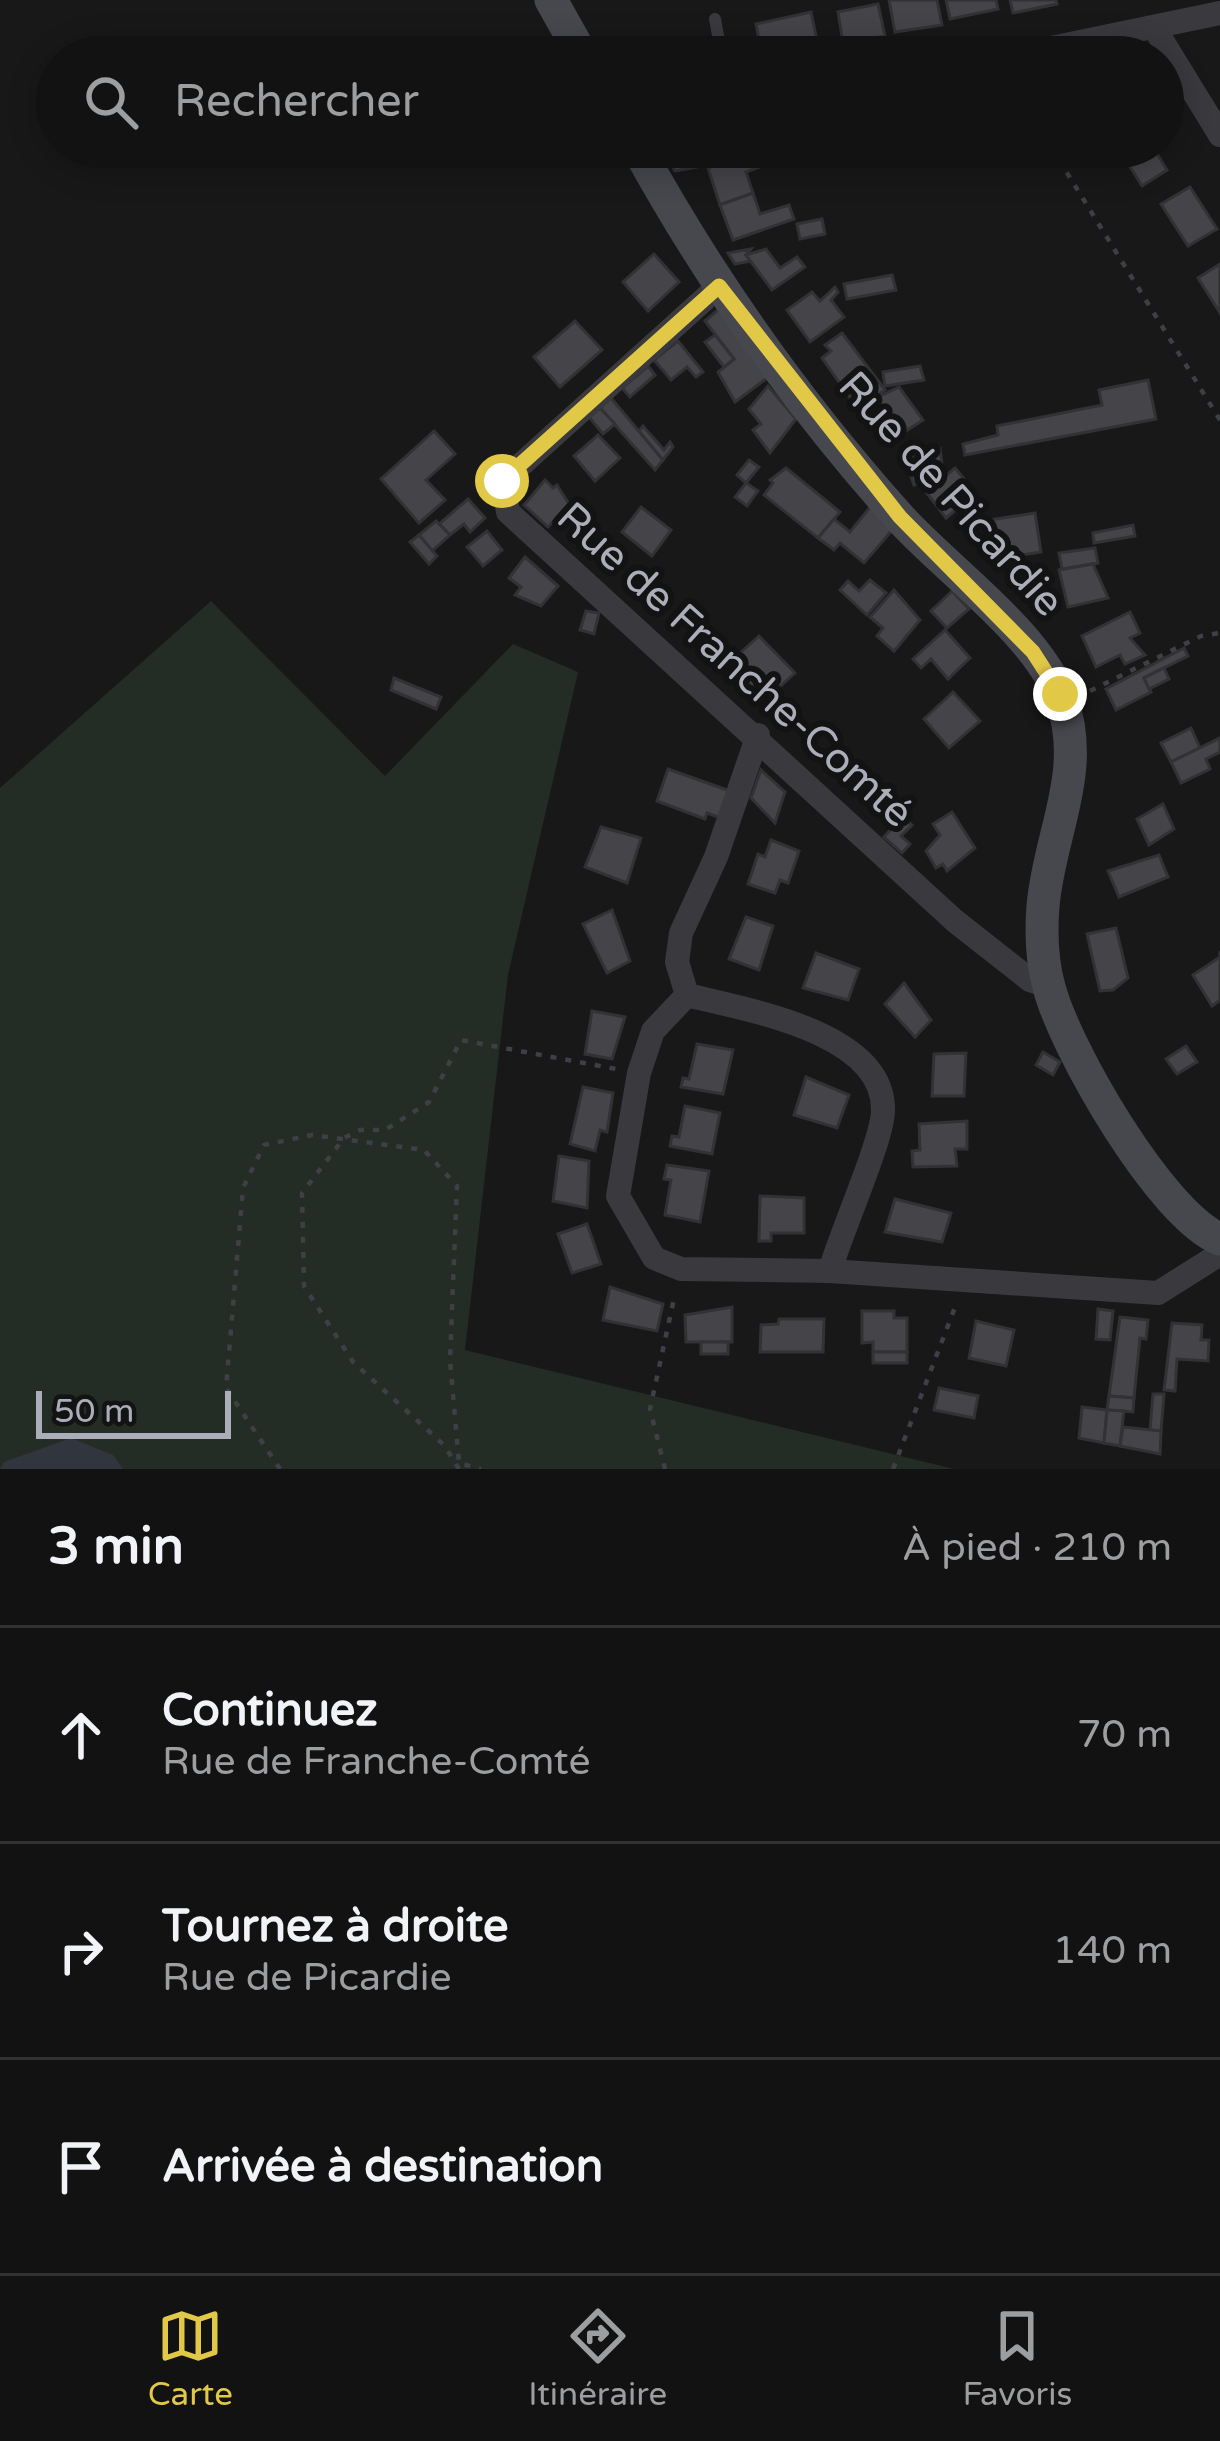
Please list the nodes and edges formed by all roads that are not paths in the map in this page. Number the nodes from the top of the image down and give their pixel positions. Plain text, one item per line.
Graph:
1 (551, 0) edge
2 (1220, 14) edge
3 (715, 20) dead end
4 (1155, 29) junction
5 (571, 36) edge
6 (718, 36) edge
7 (1118, 36) edge
8 (1159, 36) edge
9 (1184, 76) edge
10 (1220, 135) edge
11 (650, 168) edge
12 (719, 286) junction
13 (758, 735) junction
14 (1048, 986) junction
15 (687, 995) junction
16 (1220, 1239) edge
17 (1220, 1254) edge
18 (830, 1270) junction

1 - 5 street
2 - 4 street
3 - 6 lane
4 - 7 street
4 - 8 street
9 - 10 street
11 - 12 street, Rue de Picardie
12 - 13 street, Rue de Franche-Comté
12 - 14 street, Rue de Picardie
13 - 14 street, Rue de Franche-Comté
13 - 15 street
14 - 16 street, Rue de Picardie
15 - 18 street
15 - 18 street
17 - 18 street

